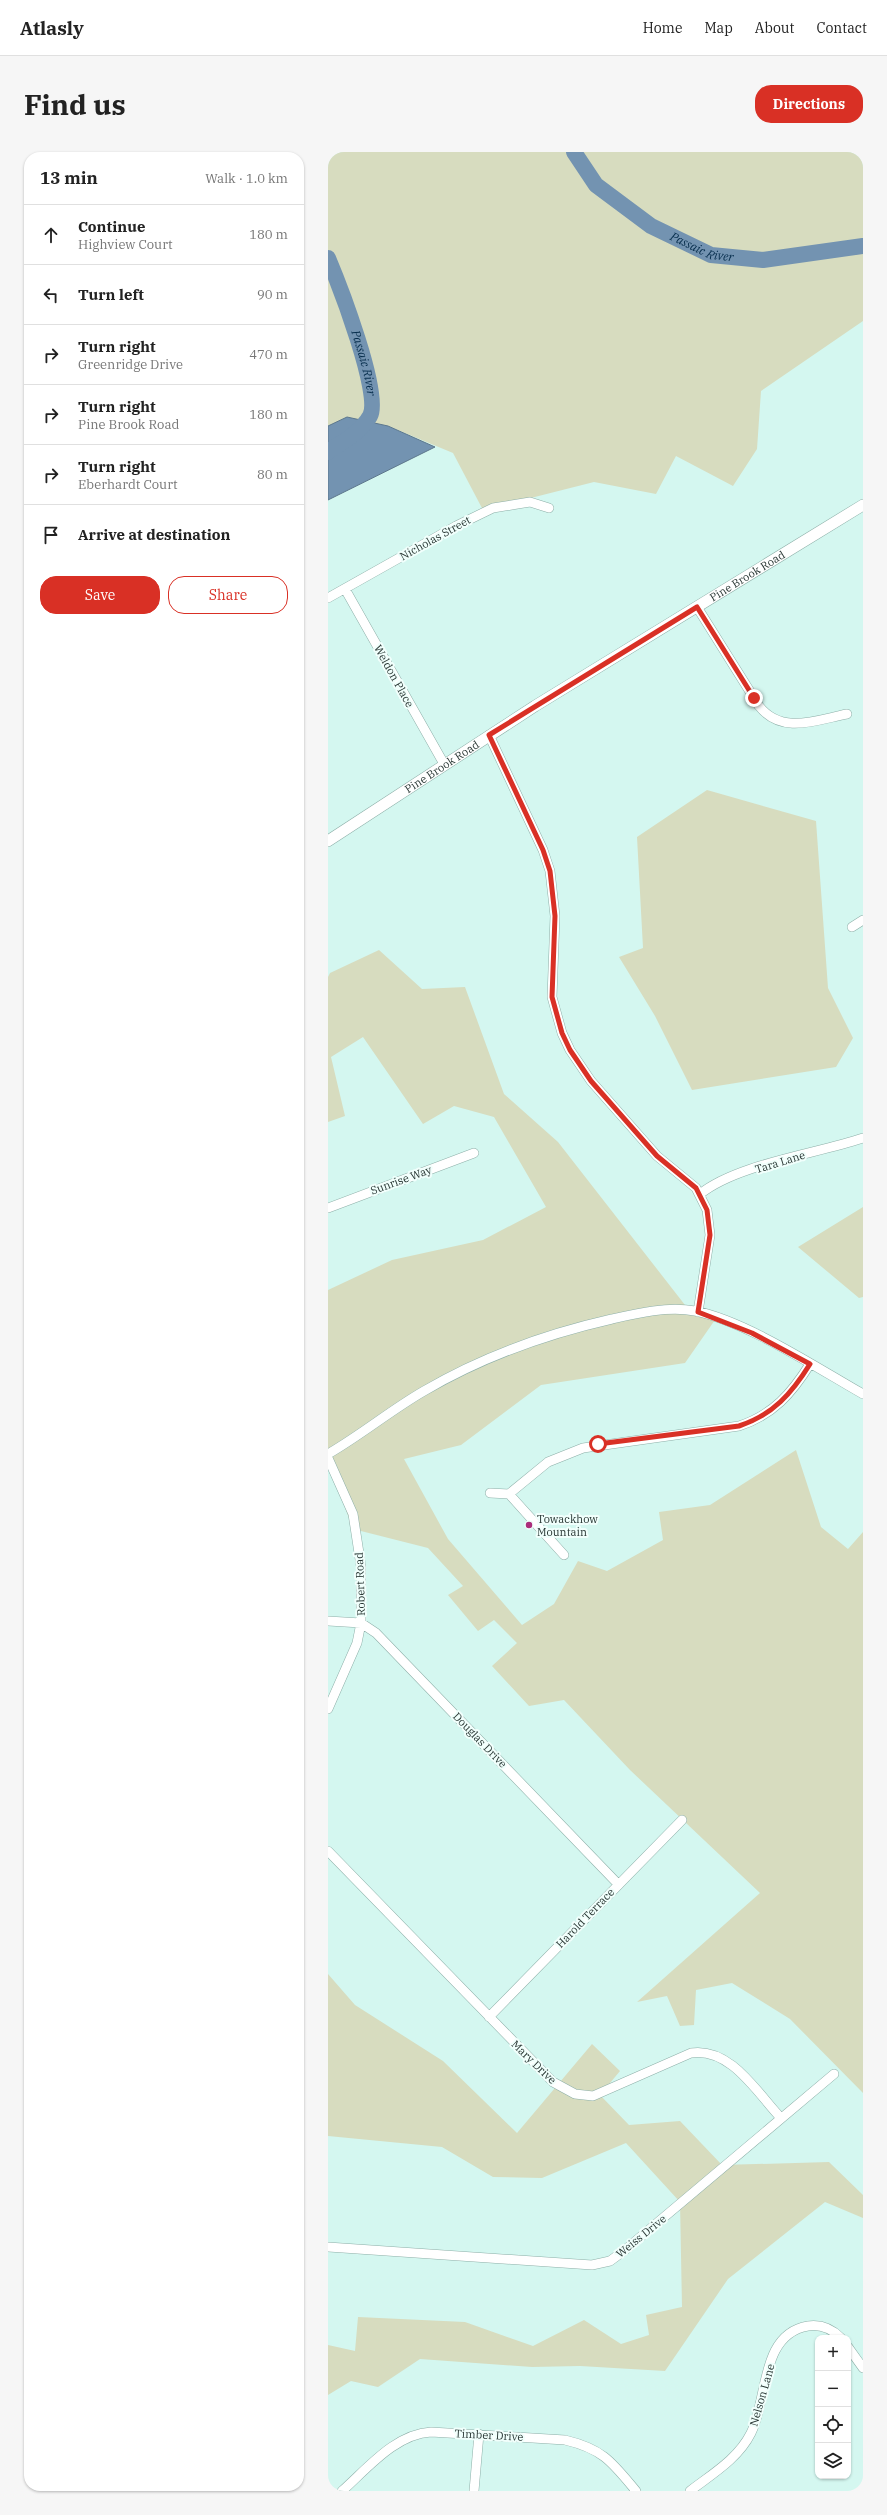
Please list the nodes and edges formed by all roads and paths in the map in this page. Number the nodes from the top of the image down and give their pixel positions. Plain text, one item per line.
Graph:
1 (863, 505) edge
2 (549, 508) dead end
3 (345, 589) junction
4 (328, 598) edge
5 (697, 607) junction
6 (847, 714) dead end
7 (489, 735) junction
8 (444, 764) junction
9 (328, 841) edge
10 (863, 920) edge
11 (852, 927) dead end
12 (863, 1138) edge
13 (474, 1153) dead end
14 (700, 1194) junction
15 (328, 1208) edge
16 (698, 1312) junction
17 (810, 1364) junction
18 (863, 1394) edge
19 (328, 1454) edge
20 (328, 1458) edge
21 (490, 1493) dead end
22 (509, 1494) junction
23 (564, 1555) dead end
24 (328, 1621) edge
25 (361, 1623) junction
26 (328, 1709) edge
27 (682, 1820) dead end
28 (328, 1851) edge
29 (618, 1884) junction
30 (489, 2017) junction
31 (834, 2074) dead end
32 (781, 2118) junction
33 (328, 2247) edge
34 (838, 2335) edge
35 (851, 2351) edge
36 (863, 2368) edge
37 (479, 2434) junction
38 (342, 2491) edge
39 (474, 2491) edge
40 (636, 2491) edge
41 (690, 2491) edge

1 - 5 street, Pine Brook Road
2 - 3 street, Nicholas Street
3 - 4 street, Nicholas Street
3 - 8 street, Weldon Place
5 - 6 street
5 - 7 street, Pine Brook Road
7 - 8 street, Pine Brook Road
7 - 14 street
8 - 9 street, Pine Brook Road
10 - 11 street
12 - 14 street, Tara Lane
13 - 15 street, Sunrise Way
14 - 16 street
16 - 17 street
16 - 19 street
17 - 18 street
17 - 22 street
20 - 25 street, Robert Road
21 - 22 street
22 - 23 street
24 - 25 street
25 - 26 street, Robert Road
25 - 29 street, Douglas Drive
27 - 29 street, Harold Terrace
28 - 30 street, Mary Drive
29 - 30 street, Harold Terrace
30 - 32 street, Mary Drive
31 - 32 street, Weiss Drive
32 - 33 street, Weiss Drive
34 - 41 street, Nelson Lane
35 - 36 street
37 - 38 street, Timber Drive
37 - 39 street
37 - 40 street, Timber Drive

